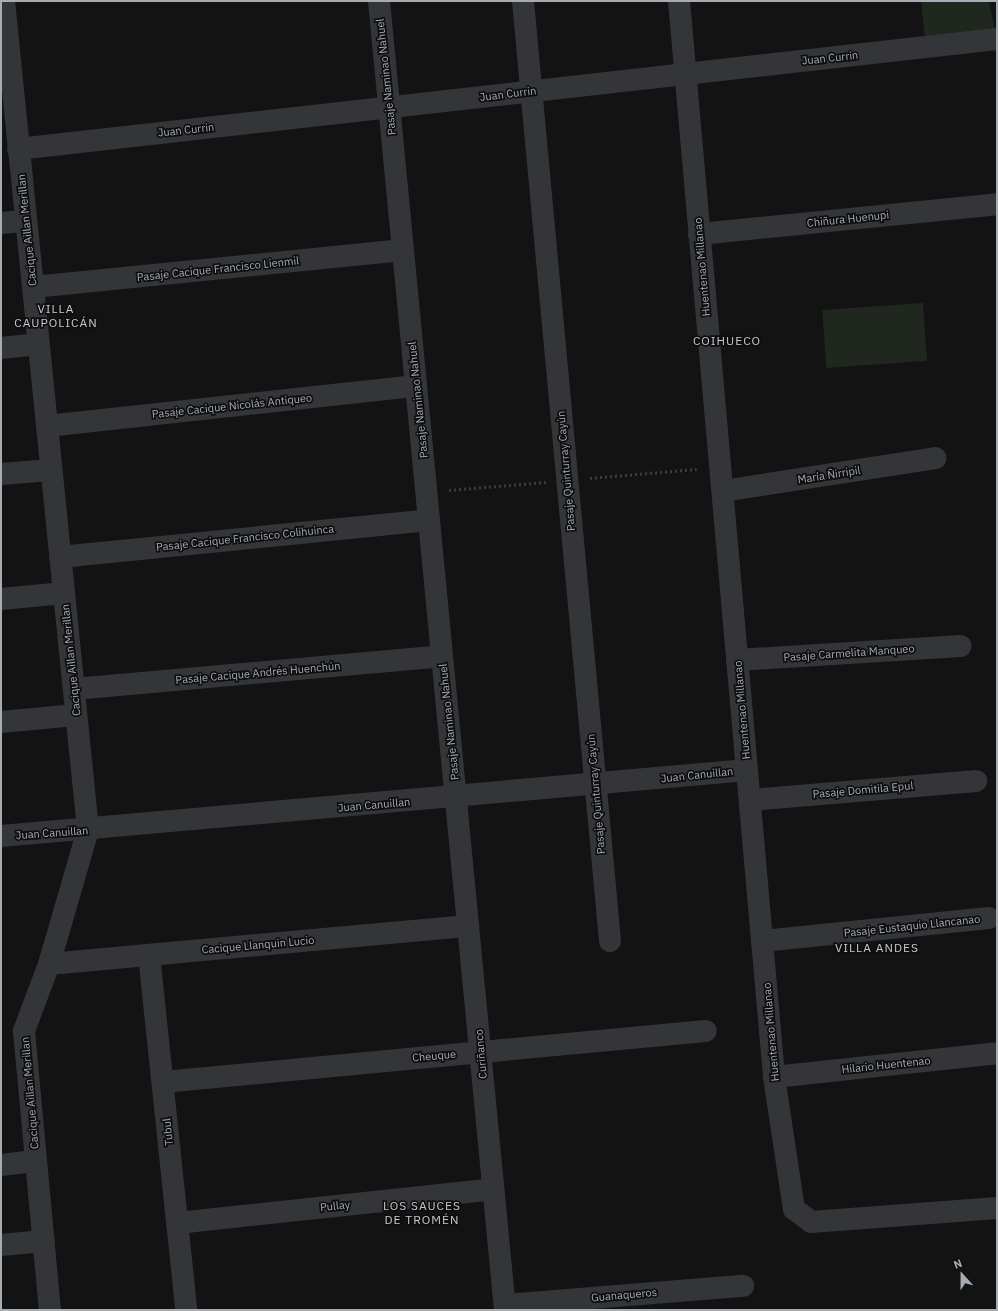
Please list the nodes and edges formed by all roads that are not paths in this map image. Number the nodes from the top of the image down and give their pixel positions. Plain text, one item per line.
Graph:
1 (4, 1) edge
2 (379, 1) edge
3 (524, 1) edge
4 (679, 1) edge
5 (997, 39) edge
6 (685, 75) junction
7 (532, 91) junction
8 (389, 108) junction
9 (8, 120) edge
10 (18, 149) junction
11 (997, 204) edge
12 (26, 221) junction
13 (1, 223) edge
14 (699, 234) junction
15 (403, 250) junction
16 (33, 287) junction
17 (39, 344) junction
18 (1, 348) edge
19 (416, 386) junction
20 (47, 426) junction
21 (935, 458) dead end
22 (52, 470) junction
23 (1, 474) edge
24 (722, 491) junction
25 (429, 520) junction
26 (60, 557) junction
27 (64, 593) junction
28 (1, 599) edge
29 (961, 646) dead end
30 (442, 656) junction
31 (737, 660) junction
32 (74, 689) junction
33 (76, 715) junction
34 (1, 722) edge
35 (747, 770) junction
36 (976, 781) dead end
37 (595, 785) junction
38 (456, 798) junction
39 (750, 800) junction
40 (88, 830) junction
41 (1, 836) edge
42 (989, 918) dead end
43 (468, 926) junction
44 (610, 941) dead end
45 (762, 941) junction
46 (150, 955) junction
47 (48, 964) junction
48 (706, 1031) dead end
49 (480, 1052) junction
50 (997, 1053) edge
51 (774, 1077) junction
52 (163, 1082) junction
53 (36, 1161) junction
54 (1, 1165) edge
55 (493, 1189) junction
56 (997, 1208) edge
57 (177, 1223) junction
58 (44, 1241) junction
59 (1, 1245) edge
60 (743, 1286) dead end
61 (505, 1308) edge
62 (50, 1310) edge
63 (186, 1310) edge

1 - 9 street, Cacique Aillan Merillan
2 - 8 street, Pasaje Naminao Nahuel
3 - 7 street, Pasaje Quinturray Cayún
4 - 6 street, Huentenao Millanao
5 - 6 street, Juan Currin
6 - 7 street, Juan Currin
6 - 14 street, Huentenao Millanao
7 - 8 street, Juan Currin
7 - 37 street, Pasaje Quinturray Cayún
8 - 10 street, Juan Currin
8 - 15 street, Pasaje Naminao Nahuel
9 - 10 street, Cacique Aillan Merillan
10 - 12 street, Cacique Aillan Merillan
11 - 14 street, Chiñura Huenupi
12 - 13 street
12 - 16 street, Cacique Aillan Merillan
14 - 24 street, Huentenao Millanao
15 - 16 street, Pasaje Cacique Francisco Lienmil
15 - 19 street, Pasaje Naminao Nahuel
16 - 17 street, Cacique Aillan Merillan
17 - 18 street
17 - 20 street, Cacique Aillan Merillan
19 - 20 street, Pasaje Cacique Nicolás Antiqueo
19 - 25 street, Pasaje Naminao Nahuel
20 - 22 street, Cacique Aillan Merillan
21 - 24 street, María Ñirripil
22 - 23 street
22 - 26 street, Cacique Aillan Merillan
24 - 31 street, Huentenao Millanao
25 - 26 street, Pasaje Cacique Francisco Colihuinca
25 - 30 street, Pasaje Naminao Nahuel
26 - 27 street, Cacique Aillan Merillan
27 - 28 street
27 - 32 street, Cacique Aillan Merillan
29 - 31 street, Pasaje Carmelita Manqueo
30 - 32 street, Pasaje Cacique Andrés Huenchún
30 - 38 street, Pasaje Naminao Nahuel
31 - 35 street, Huentenao Millanao
32 - 33 street, Cacique Aillan Merillan
33 - 34 street
33 - 40 street, Cacique Aillan Merillan
35 - 37 street, Juan Canuillan
35 - 39 street, Huentenao Millanao
36 - 39 street, Pasaje Domitila Epul
37 - 38 street, Juan Canuillan
37 - 44 street, Pasaje Quinturray Cayún
38 - 40 street, Juan Canuillan
38 - 43 street, Curiñanco
39 - 45 street, Huentenao Millanao
40 - 41 street, Juan Canuillan
40 - 47 street, Cacique Aillan Merillan
42 - 45 street, Pasaje Eustaquio Llancanao
43 - 46 street, Cacique Llanquin Lucio
43 - 49 street, Curiñanco
45 - 51 street, Huentenao Millanao
46 - 47 street, Cacique Llanquin Lucio
46 - 52 street, Tubul
47 - 53 street, Cacique Aillan Merillan
48 - 49 street, Cheuque
49 - 52 street, Cheuque
49 - 55 street, Curiñanco
50 - 51 street, Hilario Huentenao
51 - 56 street, Huentenao Millanao
52 - 57 street, Tubul
53 - 54 street
53 - 58 street, Cacique Aillan Merillan
55 - 57 street, Pullay
55 - 61 street, Curiñanco
57 - 63 street, Tubul
58 - 59 street
58 - 62 street, Cacique Aillan Merillan
60 - 61 street, Guanaqueros

